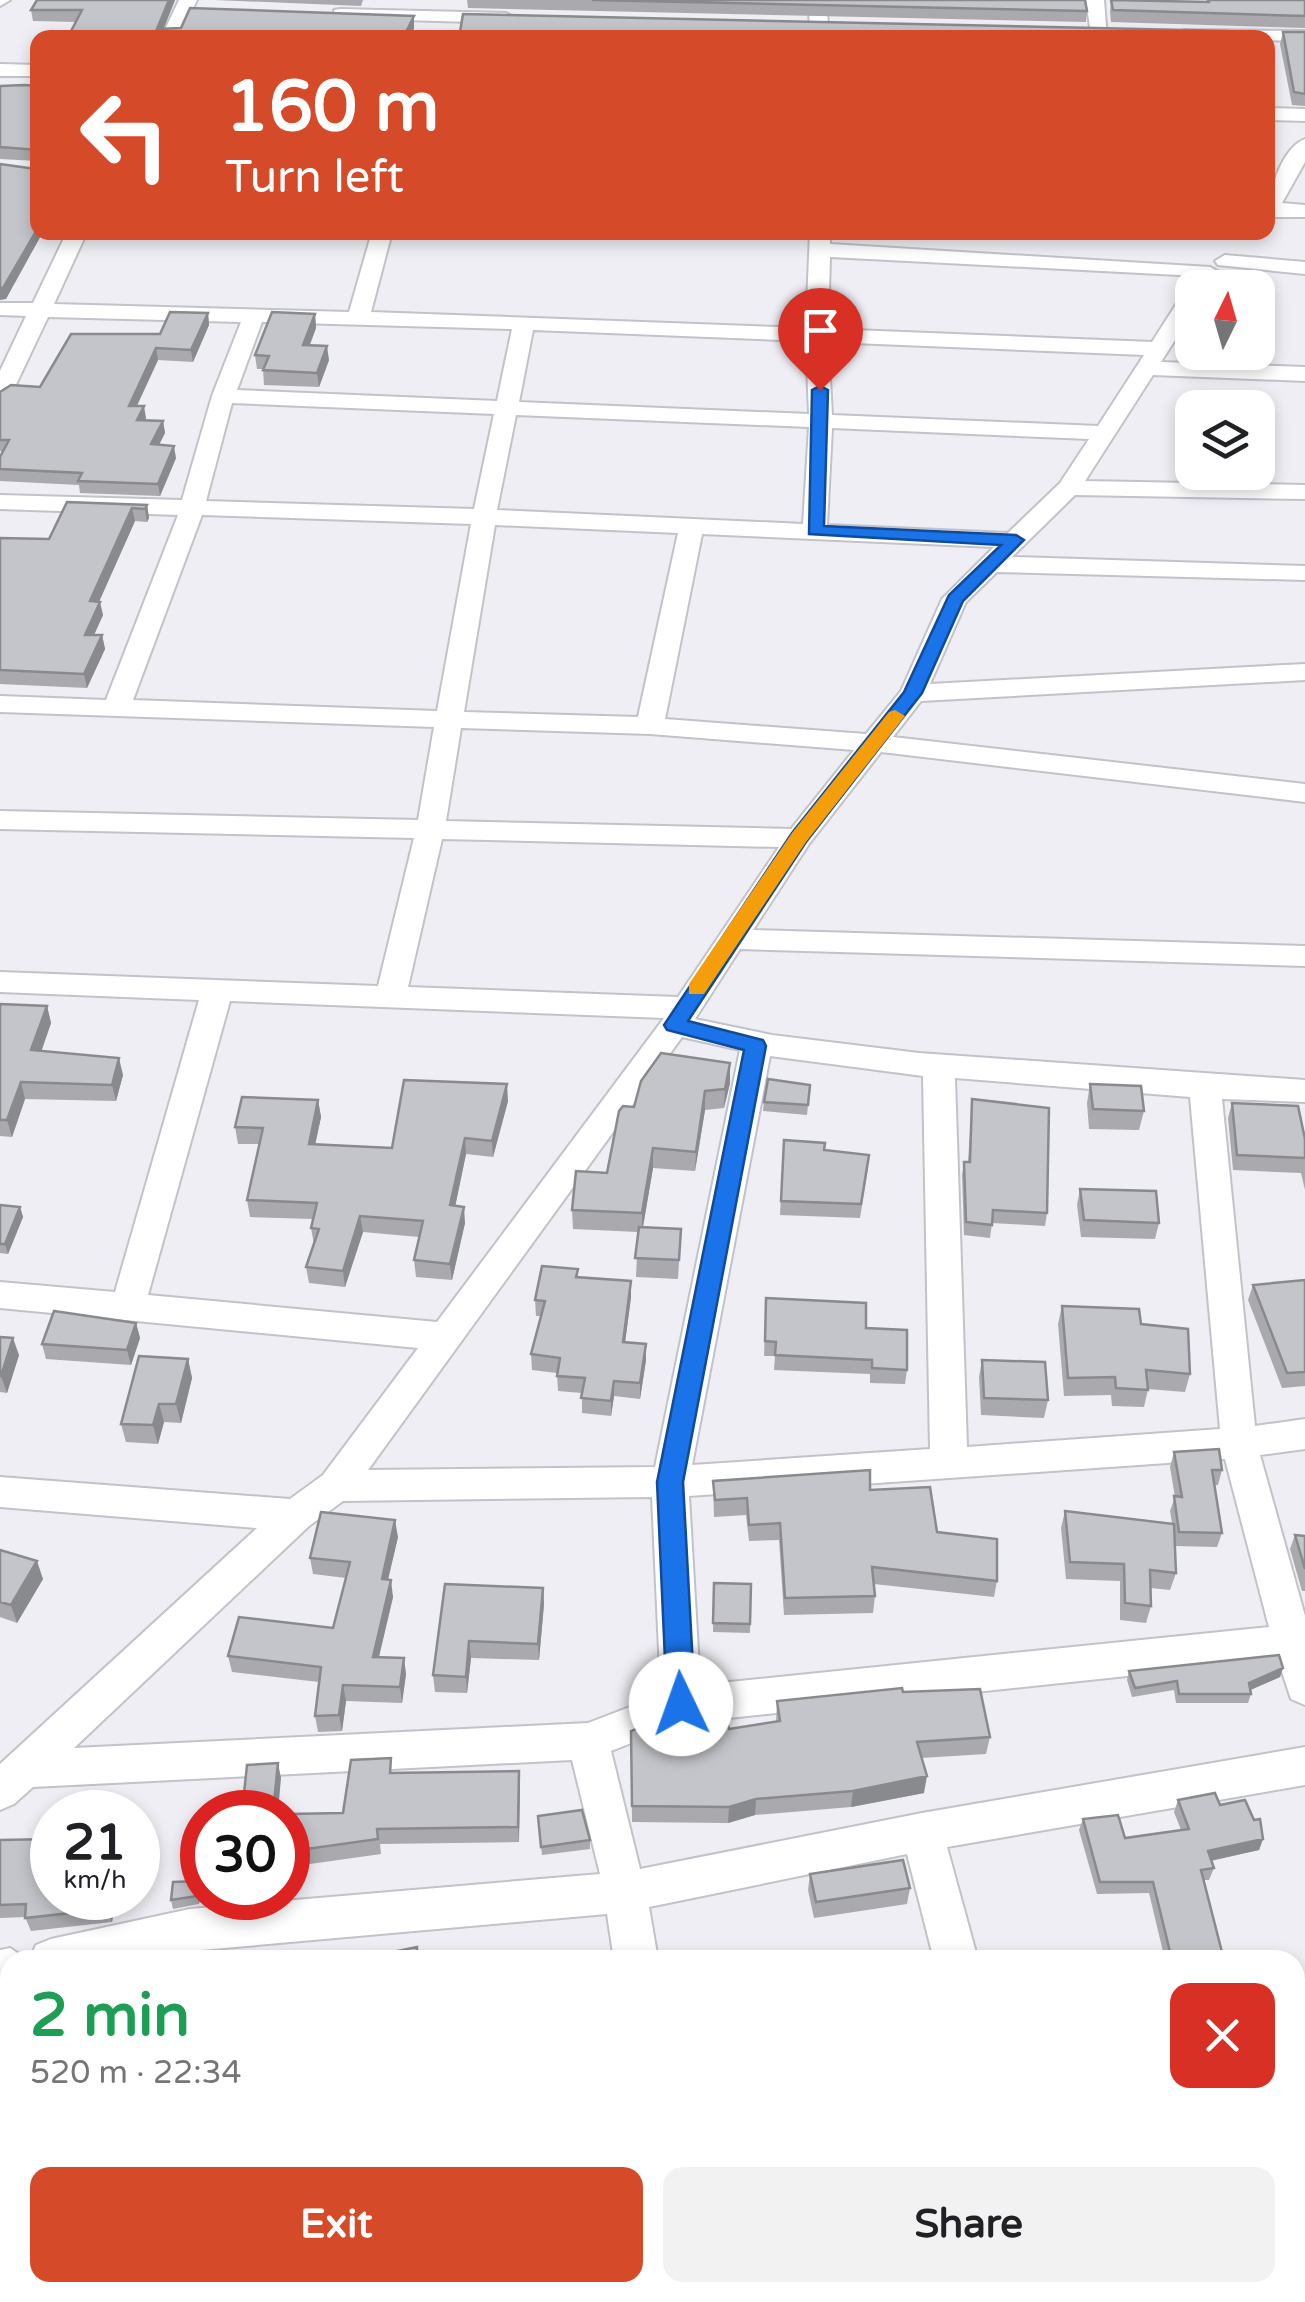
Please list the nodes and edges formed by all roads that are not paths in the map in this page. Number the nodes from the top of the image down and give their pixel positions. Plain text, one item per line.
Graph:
1 (818, 0) edge
2 (1095, 0) edge
3 (192, 7) edge
4 (452, 8) edge
5 (318, 14) edge
6 (529, 19) edge
7 (840, 27) edge
8 (176, 30) edge
9 (814, 30) edge
10 (1107, 30) edge
11 (1275, 36) edge
12 (1305, 36) edge
13 (0, 70) edge
14 (30, 71) edge
15 (1275, 114) edge
16 (1305, 114) edge
17 (1305, 145) edge
18 (1275, 197) edge
19 (1275, 209) edge
20 (1305, 211) edge
21 (73, 240) edge
22 (380, 240) edge
23 (820, 242) edge
24 (1305, 268) edge
25 (1175, 270) edge
26 (1268, 270) edge
27 (0, 308) edge
28 (38, 310) junction
29 (254, 316) junction
30 (358, 319) junction
31 (524, 322) junction
32 (1175, 325) edge
33 (817, 336) junction
34 (1150, 359) junction
35 (1305, 374) edge
36 (0, 395) edge
37 (223, 396) junction
38 (508, 408) junction
39 (821, 418) junction
40 (1105, 433) junction
41 (1069, 488) junction
42 (1305, 492) edge
43 (0, 502) edge
44 (192, 509) junction
45 (484, 517) junction
46 (692, 525) junction
47 (815, 531) junction
48 (1005, 552) junction
49 (1305, 573) edge
50 (1305, 672) edge
51 (912, 693) junction
52 (0, 704) edge
53 (116, 710) junction
54 (446, 722) junction
55 (650, 726) junction
56 (874, 743) junction
57 (1305, 794) edge
58 (0, 820) edge
59 (430, 831) junction
60 (799, 838) junction
61 (730, 939) junction
62 (1305, 956) edge
63 (0, 982) edge
64 (217, 992) junction
65 (391, 996) junction
66 (679, 1016) junction
67 (756, 1046) junction
68 (939, 1068) junction
69 (1205, 1089) junction
70 (1305, 1091) edge
71 (0, 1295) edge
72 (128, 1306) junction
73 (448, 1337) junction
74 (1305, 1434) edge
75 (1239, 1443) junction
76 (949, 1461) junction
77 (670, 1482) junction
78 (336, 1486) junction
79 (0, 1492) edge
80 (296, 1515) junction
81 (1299, 1641) edge
82 (1305, 1686) edge
83 (681, 1704) junction
84 (588, 1741) junction
85 (1305, 1766) edge
86 (12, 1780) edge
87 (922, 1832) junction
88 (625, 1892) junction
89 (97, 1950) edge
90 (634, 1950) edge
91 (953, 1950) edge

1 - 9 street
2 - 10 street
3 - 8 street
4 - 5 street
4 - 6 street
7 - 9 street
11 - 12 street
13 - 14 street
15 - 16 street
17 - 18 street
19 - 20 street
21 - 28 street
22 - 30 street
23 - 25 street
23 - 33 street
24 - 26 street
27 - 28 street
28 - 29 street
28 - 36 street
29 - 30 street
29 - 37 street
30 - 31 street
31 - 33 street
31 - 38 street
32 - 34 street
33 - 34 street
33 - 39 street
34 - 35 street
34 - 40 street
37 - 38 street
37 - 44 street
38 - 39 street
38 - 45 street
39 - 40 street
39 - 47 street
40 - 41 street
41 - 42 street
41 - 48 street
43 - 44 street
44 - 45 street
44 - 53 street
45 - 46 street
45 - 54 street
46 - 47 street
46 - 55 street
47 - 48 street
48 - 49 street
48 - 51 street
50 - 51 street
51 - 56 street
52 - 53 street
53 - 54 street
54 - 55 street
54 - 59 street
55 - 56 street
56 - 57 street
56 - 60 street
58 - 59 street
59 - 60 street
59 - 65 street
60 - 61 street
61 - 62 street
61 - 66 street
63 - 64 street
64 - 65 street
64 - 72 street
65 - 66 street
66 - 67 street
66 - 73 street
67 - 68 street
67 - 77 street
68 - 69 street
68 - 76 street
69 - 70 street
69 - 75 street
71 - 72 street
72 - 73 street
73 - 78 street
74 - 75 street
75 - 76 street
75 - 81 street
76 - 77 street
77 - 78 street
77 - 83 street
78 - 80 street
79 - 80 street
80 - 86 street
81 - 82 street
81 - 83 street
83 - 84 street
84 - 86 street
84 - 88 street
85 - 87 street
87 - 88 street
87 - 91 street
88 - 89 street
88 - 90 street

